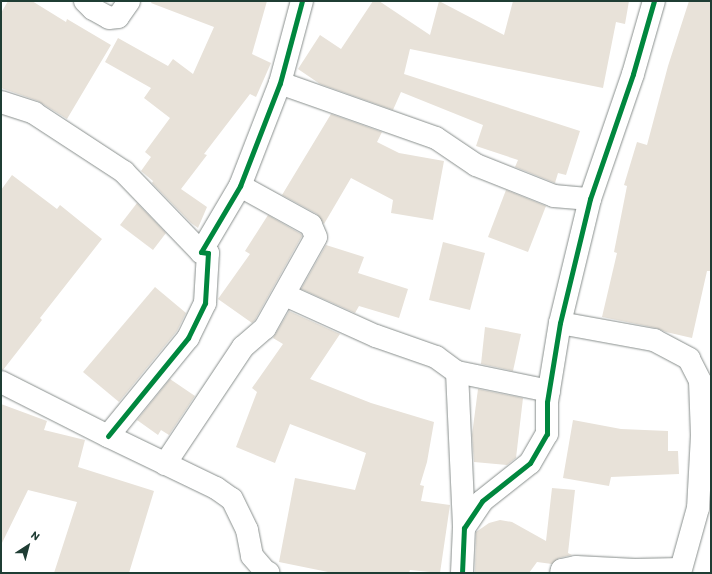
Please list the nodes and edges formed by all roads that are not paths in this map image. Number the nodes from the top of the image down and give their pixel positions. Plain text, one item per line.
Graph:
1 (85, 1) edge
2 (129, 1) edge
3 (302, 1) edge
4 (654, 1) edge
5 (280, 83) junction
6 (1, 102) edge
7 (240, 186) junction
8 (590, 199) junction
9 (201, 252) junction
10 (285, 295) junction
11 (560, 323) junction
12 (456, 372) junction
13 (1, 382) edge
14 (549, 391) junction
15 (108, 436) junction
16 (165, 464) junction
17 (704, 507) edge
18 (464, 528) junction
19 (680, 571) edge
20 (265, 572) edge
21 (462, 573) edge
22 (561, 573) edge

1 - 2 street
3 - 5 street
4 - 8 street
5 - 7 street
5 - 8 street
6 - 9 street
7 - 9 street
7 - 10 street
8 - 11 street
9 - 15 street
10 - 12 street
10 - 16 street
11 - 14 street
11 - 17 street
12 - 14 street
12 - 18 street
13 - 15 street
14 - 18 street
15 - 16 street
16 - 20 street
17 - 19 street
18 - 21 street
19 - 22 street

